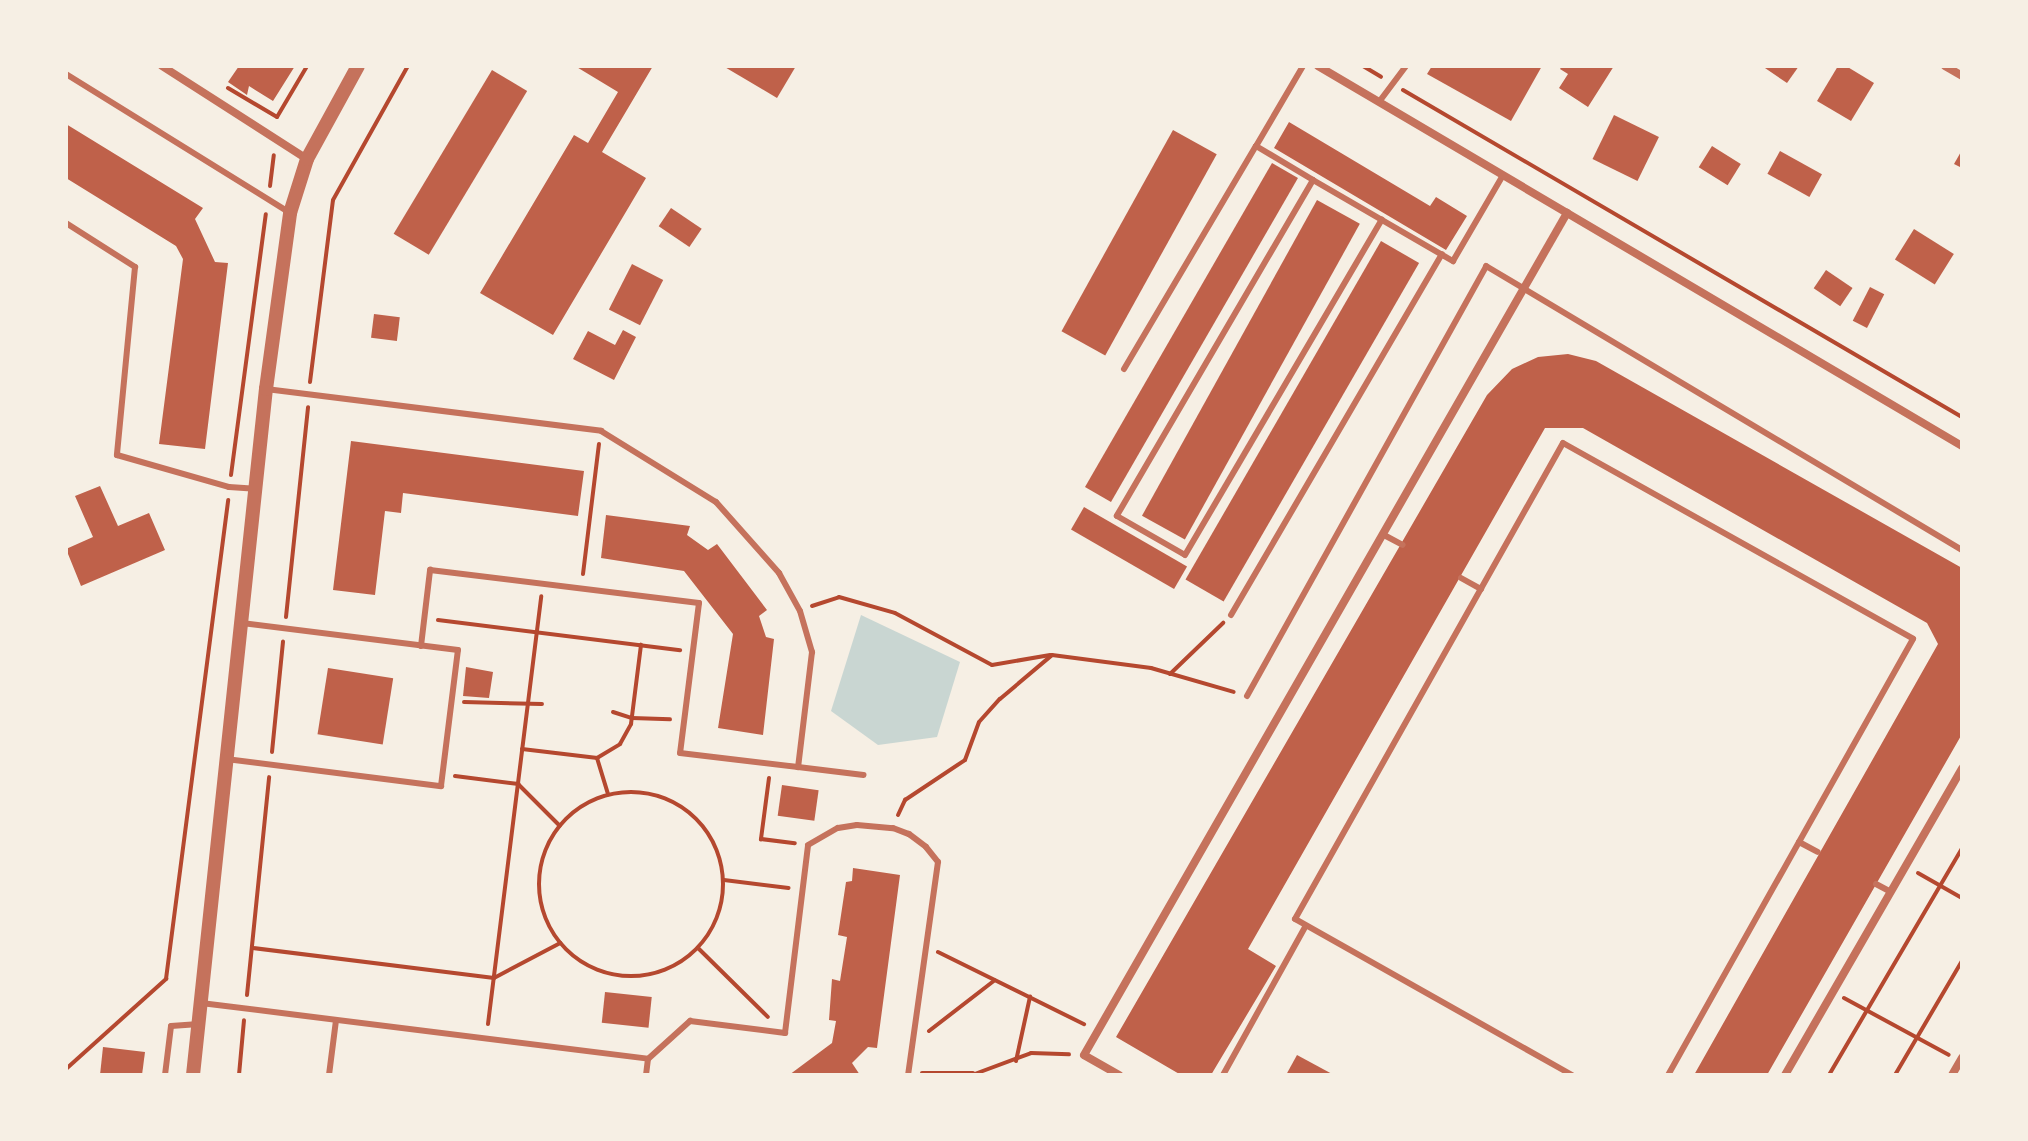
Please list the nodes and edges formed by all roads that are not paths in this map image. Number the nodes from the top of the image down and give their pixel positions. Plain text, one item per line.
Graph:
1 (162, 66) edge
2 (358, 66) edge
3 (1303, 66) edge
4 (1318, 66) edge
5 (1406, 66) edge
6 (1945, 66) edge
7 (66, 74) edge
8 (1962, 76) edge
9 (1379, 102) junction
10 (1256, 146) junction
11 (307, 159) junction
12 (1503, 175) junction
13 (1313, 180) junction
14 (290, 213) junction
15 (1567, 213) junction
16 (1382, 219) junction
17 (66, 223) edge
18 (1442, 254) junction
19 (1523, 289) junction
20 (1124, 369) dead end
21 (266, 389) junction
22 (1962, 446) edge
23 (255, 489) junction
24 (1384, 535) junction
25 (1403, 545) dead end
26 (1962, 550) edge
27 (1461, 578) dead end
28 (1481, 589) junction
29 (1231, 615) road end
30 (240, 623) junction
31 (421, 646) junction
32 (1247, 696) road end
33 (226, 759) junction
34 (798, 767) junction
35 (1962, 768) edge
36 (864, 775) dead end
37 (1799, 842) junction
38 (1818, 852) dead end
39 (1876, 884) dead end
40 (1891, 892) junction
41 (1305, 927) junction
42 (201, 1003) junction
43 (336, 1020) junction
44 (199, 1024) junction
45 (648, 1059) junction
46 (1961, 1060) edge
47 (909, 1074) edge
48 (165, 1075) edge
49 (193, 1075) edge
50 (329, 1075) edge
51 (646, 1075) edge
52 (1119, 1075) edge
53 (1223, 1075) edge
54 (1572, 1075) edge
55 (1668, 1075) edge
56 (1785, 1075) edge
57 (1952, 1075) edge

1 - 11 street
2 - 11 street
3 - 10 lane
4 - 9 street
5 - 9 lane
6 - 8 street
7 - 14 lane
9 - 12 street
10 - 13 lane
10 - 20 lane
11 - 14 street
12 - 15 street
12 - 18 lane
13 - 16 lane
13 - 16 lane
14 - 21 street
15 - 19 street
15 - 22 street
16 - 18 lane
17 - 23 lane
18 - 29 lane
19 - 24 street
19 - 26 lane
19 - 32 lane
21 - 23 street
21 - 34 lane
23 - 30 street
24 - 25 lane
24 - 52 street
27 - 28 lane
28 - 37 lane
28 - 41 lane
30 - 31 lane
30 - 33 street
31 - 33 lane
31 - 34 lane
33 - 42 street
34 - 36 lane
35 - 40 street
37 - 38 lane
37 - 55 lane
39 - 40 lane
40 - 56 street
41 - 53 lane
41 - 54 lane
42 - 43 lane
42 - 44 street
43 - 45 lane
43 - 50 lane
44 - 48 lane
44 - 49 street
45 - 47 lane
45 - 51 lane
46 - 57 street

